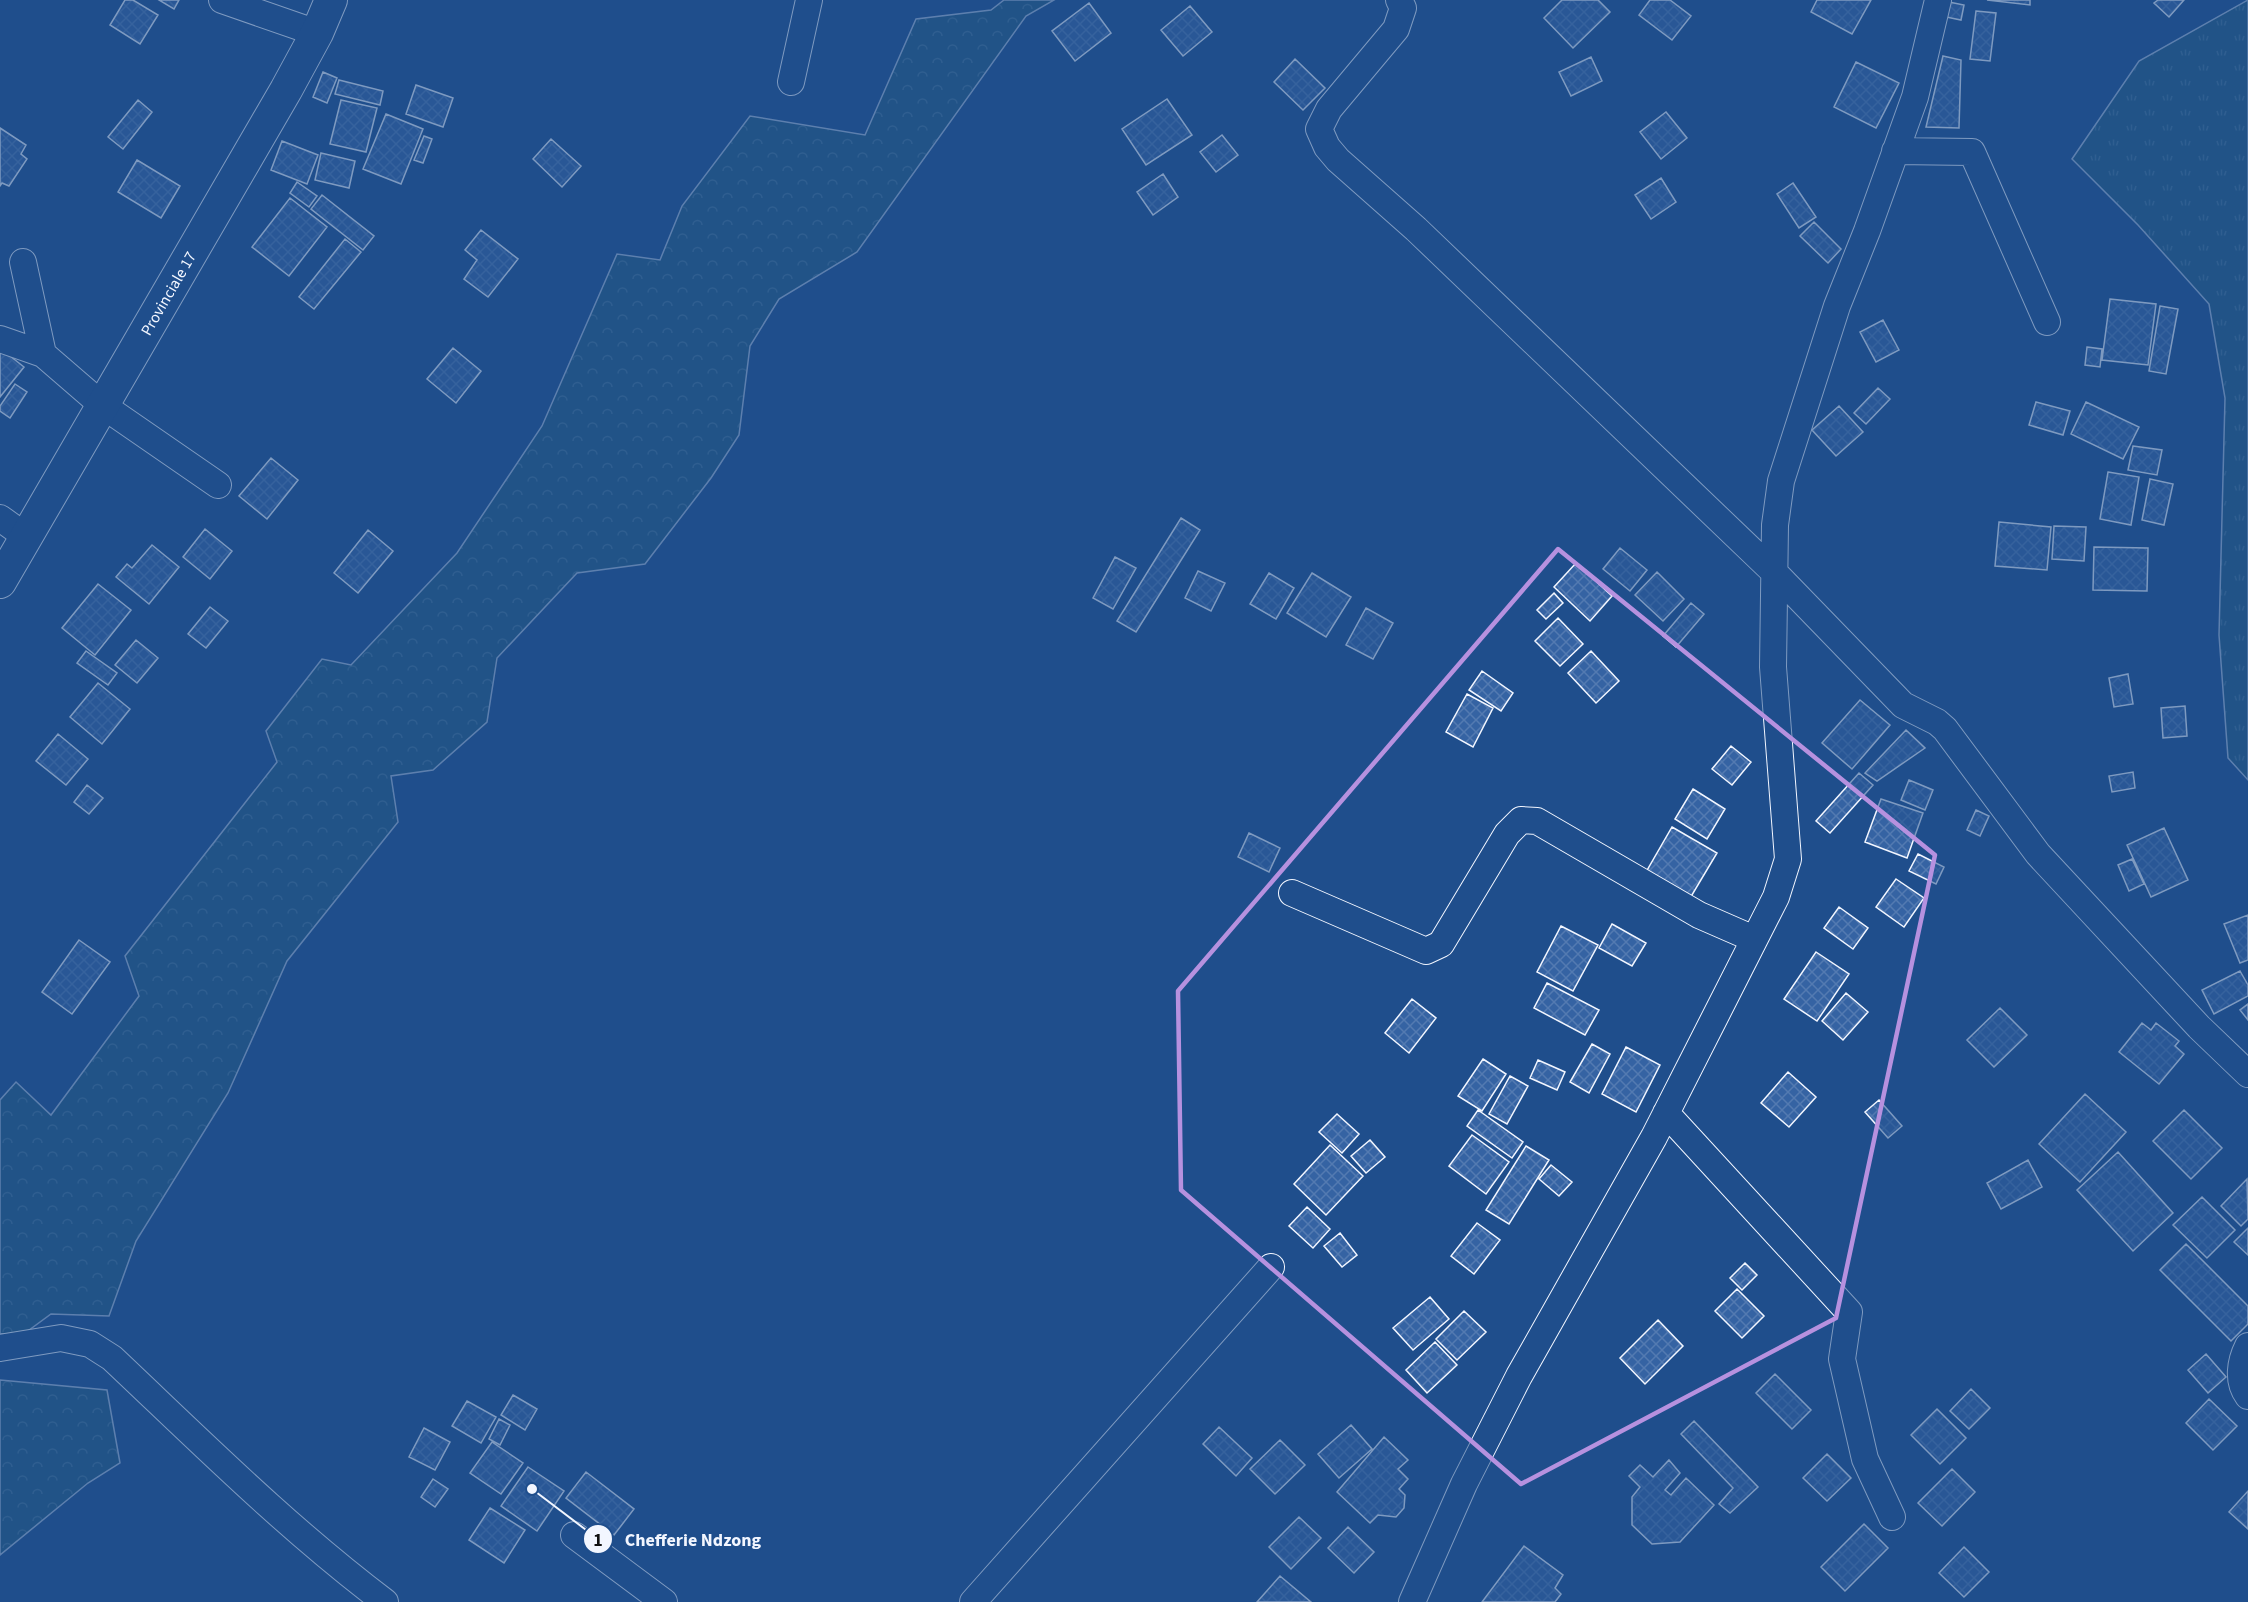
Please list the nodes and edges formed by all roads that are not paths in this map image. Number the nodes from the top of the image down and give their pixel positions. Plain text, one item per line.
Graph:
1 (222, 0) edge
2 (331, 0) edge
3 (808, 0) edge
4 (1399, 0) edge
5 (1938, 0) edge
6 (317, 33) junction
7 (791, 82) dead end
8 (1895, 151) junction
9 (23, 262) dead end
10 (2047, 322) dead end
11 (0, 339) edge
12 (43, 354) junction
13 (102, 405) junction
14 (218, 485) dead end
15 (0, 518) edge
16 (25, 536) junction
17 (1774, 572) junction
18 (0, 582) edge
19 (1292, 893) dead end
20 (1754, 939) junction
21 (2248, 1074) edge
22 (1666, 1113) junction
23 (1271, 1267) dead end
24 (2248, 1346) edge
25 (0, 1348) edge
26 (2248, 1396) edge
27 (1892, 1517) dead end
28 (574, 1535) dead end
29 (385, 1602) edge
30 (664, 1602) edge
31 (973, 1602) edge
32 (1412, 1602) edge

1 - 6 street
2 - 6 main road, Provinciale 17
3 - 7 street
4 - 17 street
5 - 8 street
6 - 13 main road, Provinciale 17
8 - 10 street
8 - 17 street
9 - 12 street
11 - 12 street
12 - 13 street
13 - 14 street
13 - 16 main road, Provinciale 17
15 - 16 street
16 - 18 main road, Provinciale 17
17 - 20 street
17 - 21 street
19 - 20 street
20 - 22 street
22 - 27 street
22 - 32 street
23 - 31 street
24 - 26 street
25 - 29 street
28 - 30 street

